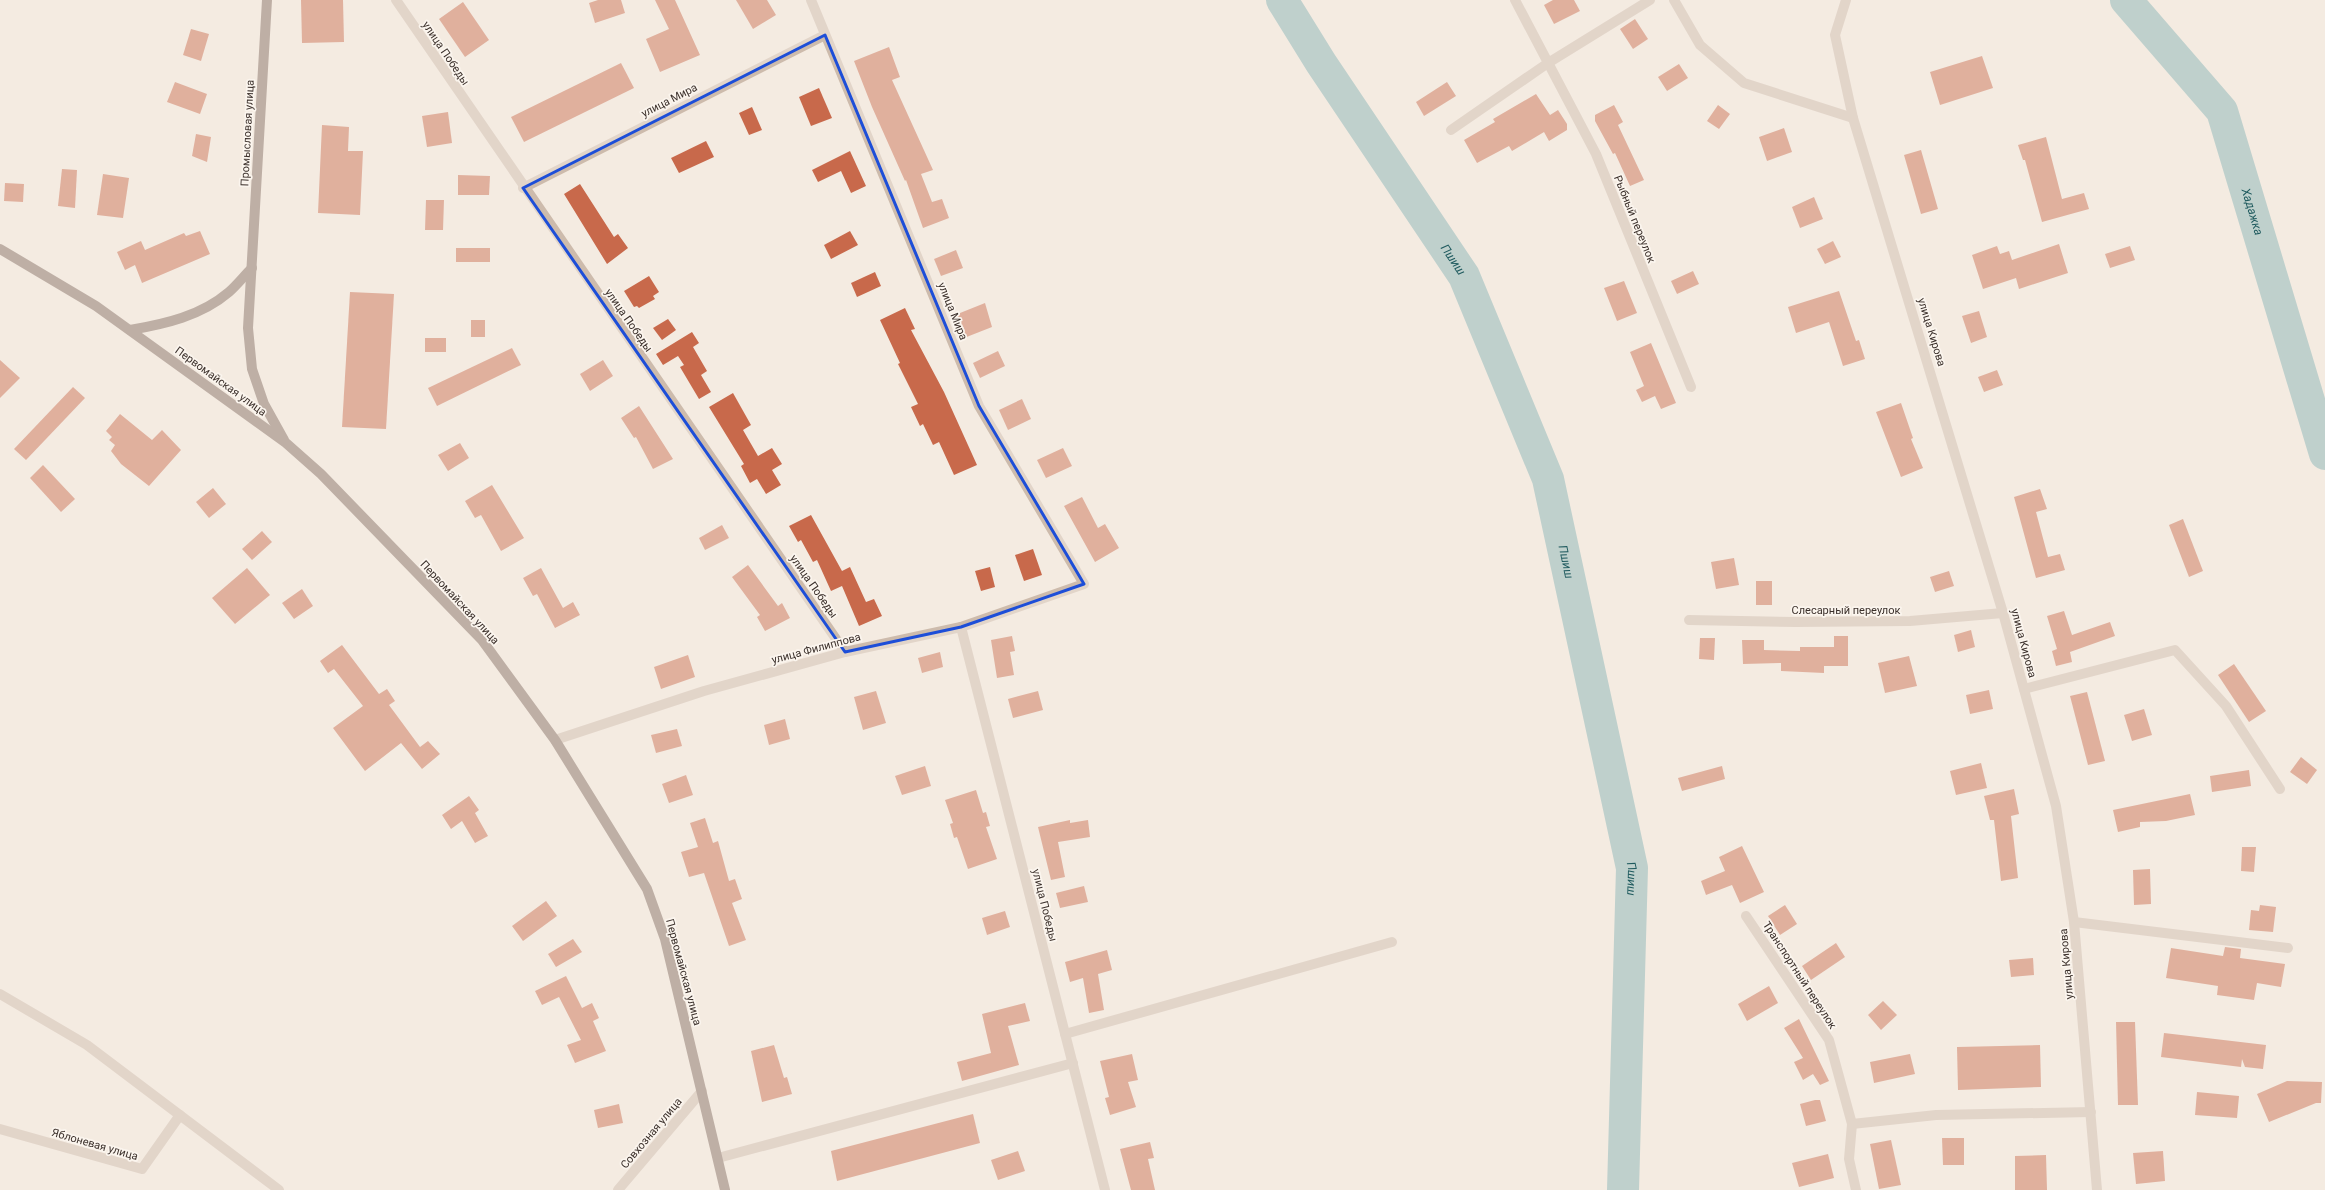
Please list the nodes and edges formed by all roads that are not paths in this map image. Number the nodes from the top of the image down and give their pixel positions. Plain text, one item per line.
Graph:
1 (267, 0) edge
2 (396, 0) edge
3 (811, 0) edge
4 (1515, 0) edge
5 (1650, 0) edge
6 (1674, 0) edge
7 (1846, 0) edge
8 (826, 35) junction
9 (1548, 63) junction
10 (1853, 118) junction
11 (1451, 130) dead end
12 (523, 188) junction
13 (0, 249) edge
14 (252, 268) junction
15 (130, 330) junction
16 (1691, 388) dead end
17 (286, 443) junction
18 (1084, 584) joint
19 (2003, 613) junction
20 (1689, 620) dead end
21 (962, 627) junction
22 (845, 652) junction
23 (2024, 689) junction
24 (555, 740) junction
25 (2280, 789) dead end
26 (1746, 916) dead end
27 (2074, 922) junction
28 (1392, 942) dead end
29 (2288, 948) dead end
30 (0, 994) edge
31 (1065, 1034) junction
32 (1073, 1063) junction
33 (702, 1091) junction
34 (2091, 1112) junction
35 (180, 1115) junction
36 (1852, 1124) junction
37 (0, 1129) edge
38 (718, 1158) junction
39 (279, 1190) edge
40 (618, 1190) edge
41 (725, 1190) edge
42 (1105, 1190) edge
43 (1856, 1190) edge
44 (2097, 1190) edge

1 - 14 main road, Промысловая улица
2 - 12 street, улица Победы
3 - 8 street, улица Мира
4 - 9 street, Рыбный переулок
5 - 9 street
6 - 10 street
7 - 10 street, улица Кирова
8 - 12 street, улица Мира
8 - 18 street, улица Мира
9 - 11 street
9 - 16 street, Рыбный переулок
10 - 19 street, улица Кирова
12 - 22 street, улица Победы
13 - 15 main road, Первомайская улица
14 - 15 main road
14 - 17 main road, Промысловая улица
15 - 17 main road, Первомайская улица
17 - 24 main road, Первомайская улица
18 - 21 street, улица Филиппова
19 - 20 street, Слесарный переулок
19 - 23 street, улица Кирова
21 - 22 street, улица Филиппова
21 - 31 street, улица Победы
22 - 24 street, улица Филиппова
23 - 25 street
23 - 27 street, улица Кирова
24 - 33 main road, Первомайская улица
26 - 36 street, Транспортный переулок
27 - 29 street
27 - 34 street, улица Кирова
28 - 31 street
30 - 35 street
31 - 32 street, улица Победы
32 - 38 street
32 - 42 street, улица Победы
33 - 38 main road, Первомайская улица
33 - 40 street, Совхозная улица
34 - 36 street
34 - 44 street, улица Кирова
35 - 37 street, Яблоневая улица
35 - 39 street
36 - 43 street, Транспортный переулок
38 - 41 main road, Первомайская улица

